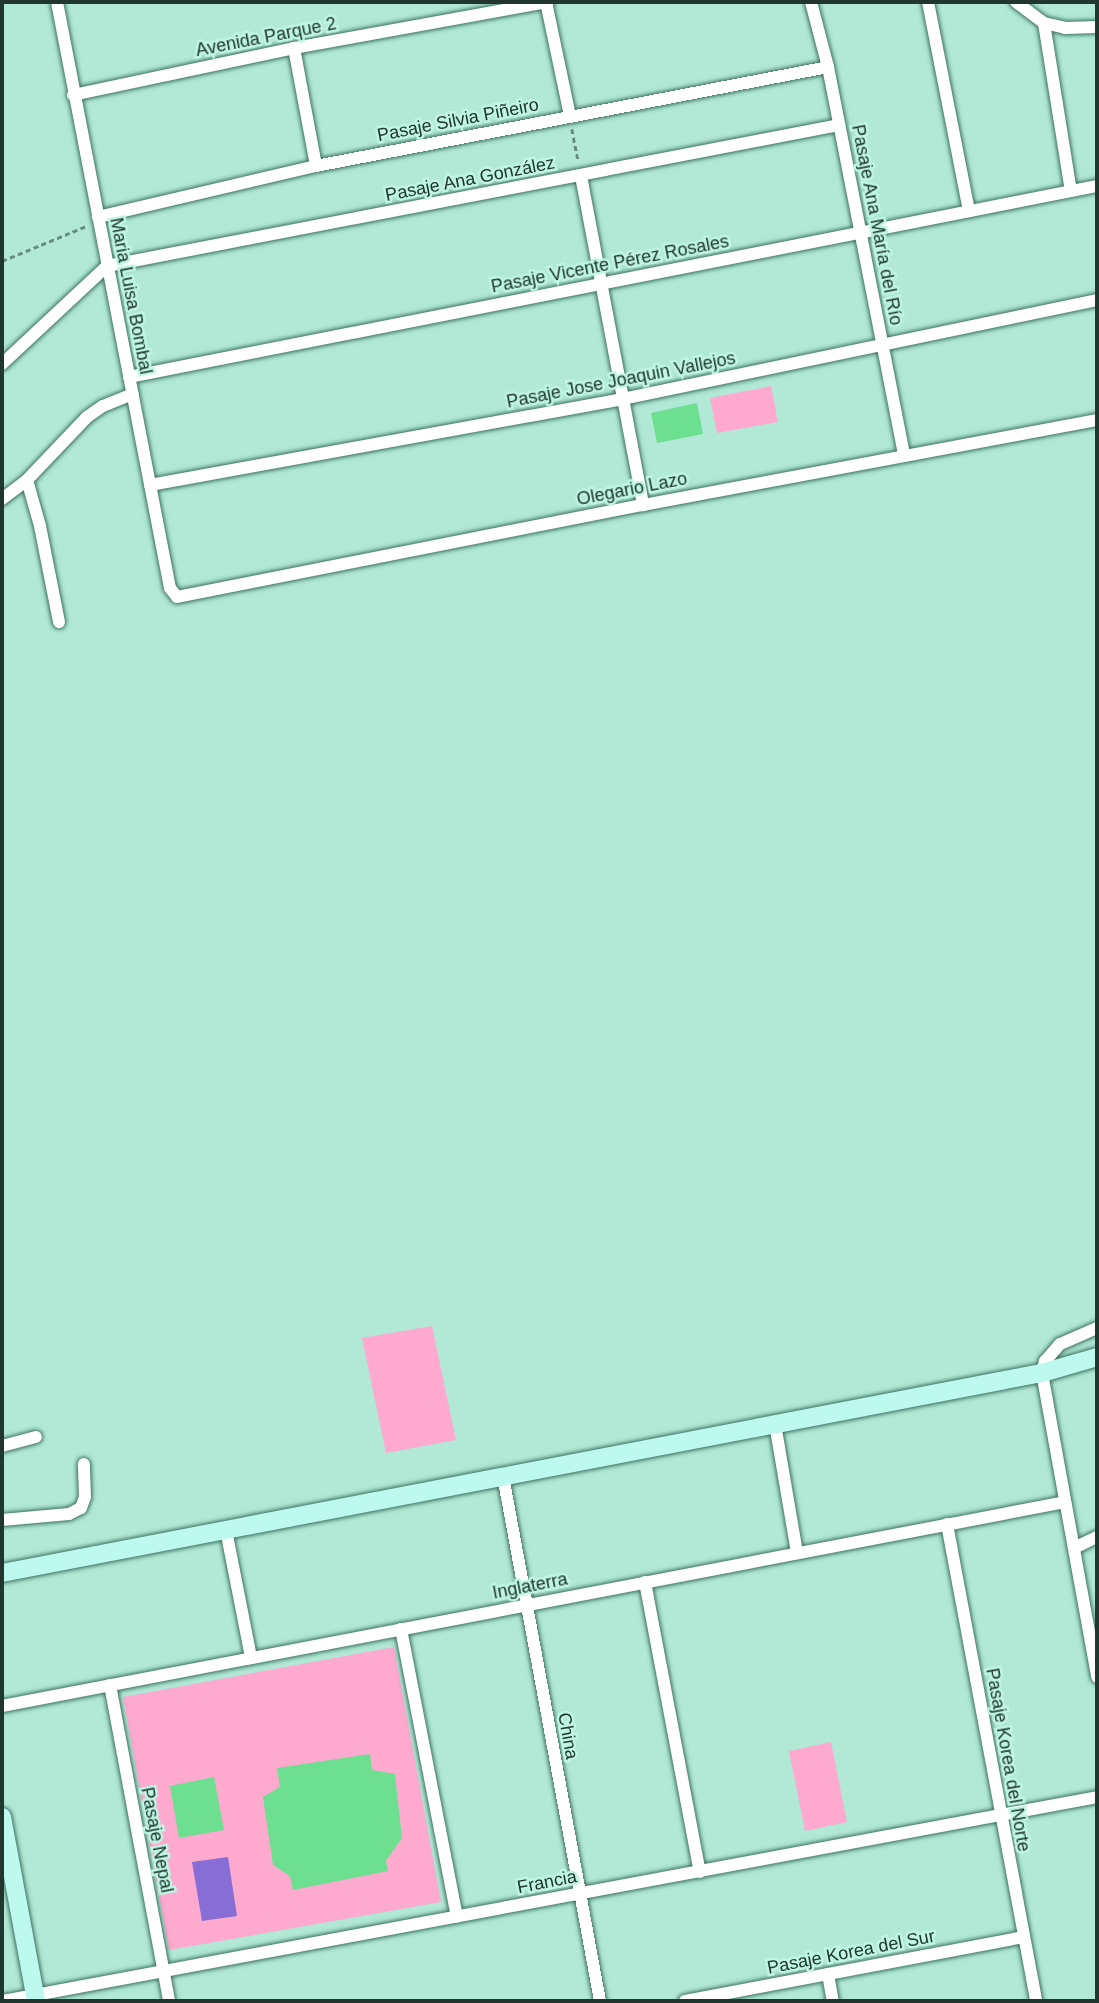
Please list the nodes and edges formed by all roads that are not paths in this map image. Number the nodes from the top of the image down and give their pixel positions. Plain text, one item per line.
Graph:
1 (57, 2) edge
2 (547, 2) edge
3 (811, 2) edge
4 (928, 2) edge
5 (1016, 2) edge
6 (1044, 23) junction
7 (1097, 27) edge
8 (294, 48) junction
9 (828, 67) junction
10 (73, 95) junction
11 (570, 116) junction
12 (839, 125) junction
13 (316, 166) junction
14 (581, 176) junction
15 (1097, 186) edge
16 (1071, 191) junction
17 (969, 211) junction
18 (98, 217) junction
19 (860, 233) junction
20 (107, 267) junction
21 (602, 284) junction
22 (1097, 300) edge
23 (882, 343) junction
24 (2, 363) edge
25 (129, 377) junction
26 (133, 394) junction
27 (623, 399) junction
28 (1097, 420) edge
29 (904, 456) junction
30 (27, 480) junction
31 (150, 485) junction
32 (2, 499) edge
33 (643, 505) junction
34 (175, 596) joint
35 (59, 622) dead end
36 (1097, 1328) edge
37 (1097, 1357) edge
38 (1042, 1373) junction
39 (775, 1424) junction
40 (36, 1437) dead end
41 (2, 1446) edge
42 (84, 1464) dead end
43 (503, 1476) junction
44 (1065, 1502) junction
45 (2, 1520) edge
46 (947, 1524) junction
47 (226, 1530) junction
48 (1097, 1537) edge
49 (1074, 1548) junction
50 (797, 1553) junction
51 (2, 1573) edge
52 (645, 1582) junction
53 (527, 1605) junction
54 (401, 1629) junction
55 (251, 1658) junction
56 (1097, 1676) edge
57 (110, 1685) junction
58 (2, 1706) edge
59 (1097, 1797) edge
60 (1000, 1815) junction
61 (2, 1817) edge
62 (700, 1872) junction
63 (580, 1894) junction
64 (457, 1917) junction
65 (1024, 1937) junction
66 (163, 1971) junction
67 (828, 1974) junction
68 (35, 1998) edge
69 (726, 1998) edge
70 (3, 2001) edge
71 (169, 2001) edge
72 (600, 2001) edge
73 (685, 2001) edge
74 (833, 2001) edge
75 (1036, 2001) edge

1 - 10 street, Maria Luisa Bombal
2 - 8 street, Avenida Parque 2
2 - 11 street
3 - 9 street, Pasaje Ana María del Río
4 - 17 street
5 - 6 street
6 - 7 street
6 - 16 street
8 - 10 street, Avenida Parque 2
8 - 13 street
9 - 11 street, Pasaje Silvia Piñeiro
9 - 12 street, Pasaje Ana María del Río
10 - 18 street, Maria Luisa Bombal
11 - 13 street, Pasaje Silvia Piñeiro
12 - 14 street, Pasaje Ana González
12 - 19 street, Pasaje Ana María del Río
13 - 18 street, Pasaje Silvia Piñeiro
14 - 20 street, Pasaje Ana González
14 - 21 street
15 - 16 street, Pasaje Vicente Pérez Rosales
16 - 17 street, Pasaje Vicente Pérez Rosales
17 - 19 street, Pasaje Vicente Pérez Rosales
18 - 20 street, Maria Luisa Bombal
19 - 21 street, Pasaje Vicente Pérez Rosales
19 - 23 street, Pasaje Ana María del Río
20 - 24 street
20 - 25 street, Maria Luisa Bombal
21 - 25 street, Pasaje Vicente Pérez Rosales
21 - 27 street
22 - 23 street, Pasaje Jose Joaquin Vallejos
23 - 27 street, Pasaje Jose Joaquin Vallejos
23 - 29 street, Pasaje Ana María del Río
25 - 26 street, Maria Luisa Bombal
26 - 30 street
26 - 31 street, Maria Luisa Bombal
27 - 31 street, Pasaje Jose Joaquin Vallejos
27 - 33 street
28 - 29 street, Olegario Lazo
29 - 33 street, Olegario Lazo
30 - 32 street
30 - 35 street
31 - 34 street, Maria Luisa Bombal
33 - 34 street, Olegario Lazo
36 - 38 street
37 - 38 street
38 - 39 street
38 - 44 street
39 - 43 street
39 - 50 street
40 - 41 street
42 - 45 street
43 - 47 street
43 - 53 street, China
44 - 46 street, Inglaterra
44 - 49 street
46 - 50 street, Inglaterra
46 - 60 street, Pasaje Korea del Norte
47 - 51 street
47 - 55 street
48 - 49 street
49 - 56 street
50 - 52 street, Inglaterra
52 - 53 street, Inglaterra
52 - 62 street
53 - 54 street, Inglaterra
53 - 63 street, China
54 - 55 street, Inglaterra
54 - 64 street
55 - 57 street, Inglaterra
57 - 58 street, Inglaterra
57 - 66 street, Pasaje Nepal
59 - 60 street, Francia
60 - 62 street, Francia
60 - 65 street, Pasaje Korea del Norte
61 - 68 street
62 - 63 street, Francia
63 - 64 street, Francia
63 - 72 street, China
64 - 66 street, Francia
65 - 67 street, Pasaje Korea del Sur
65 - 75 street, Pasaje Korea del Norte
66 - 68 street, Francia
66 - 71 street, Pasaje Nepal
67 - 69 street, Pasaje Korea del Sur
67 - 74 street
68 - 70 street, Francia
69 - 73 street, Pasaje Korea del Sur

